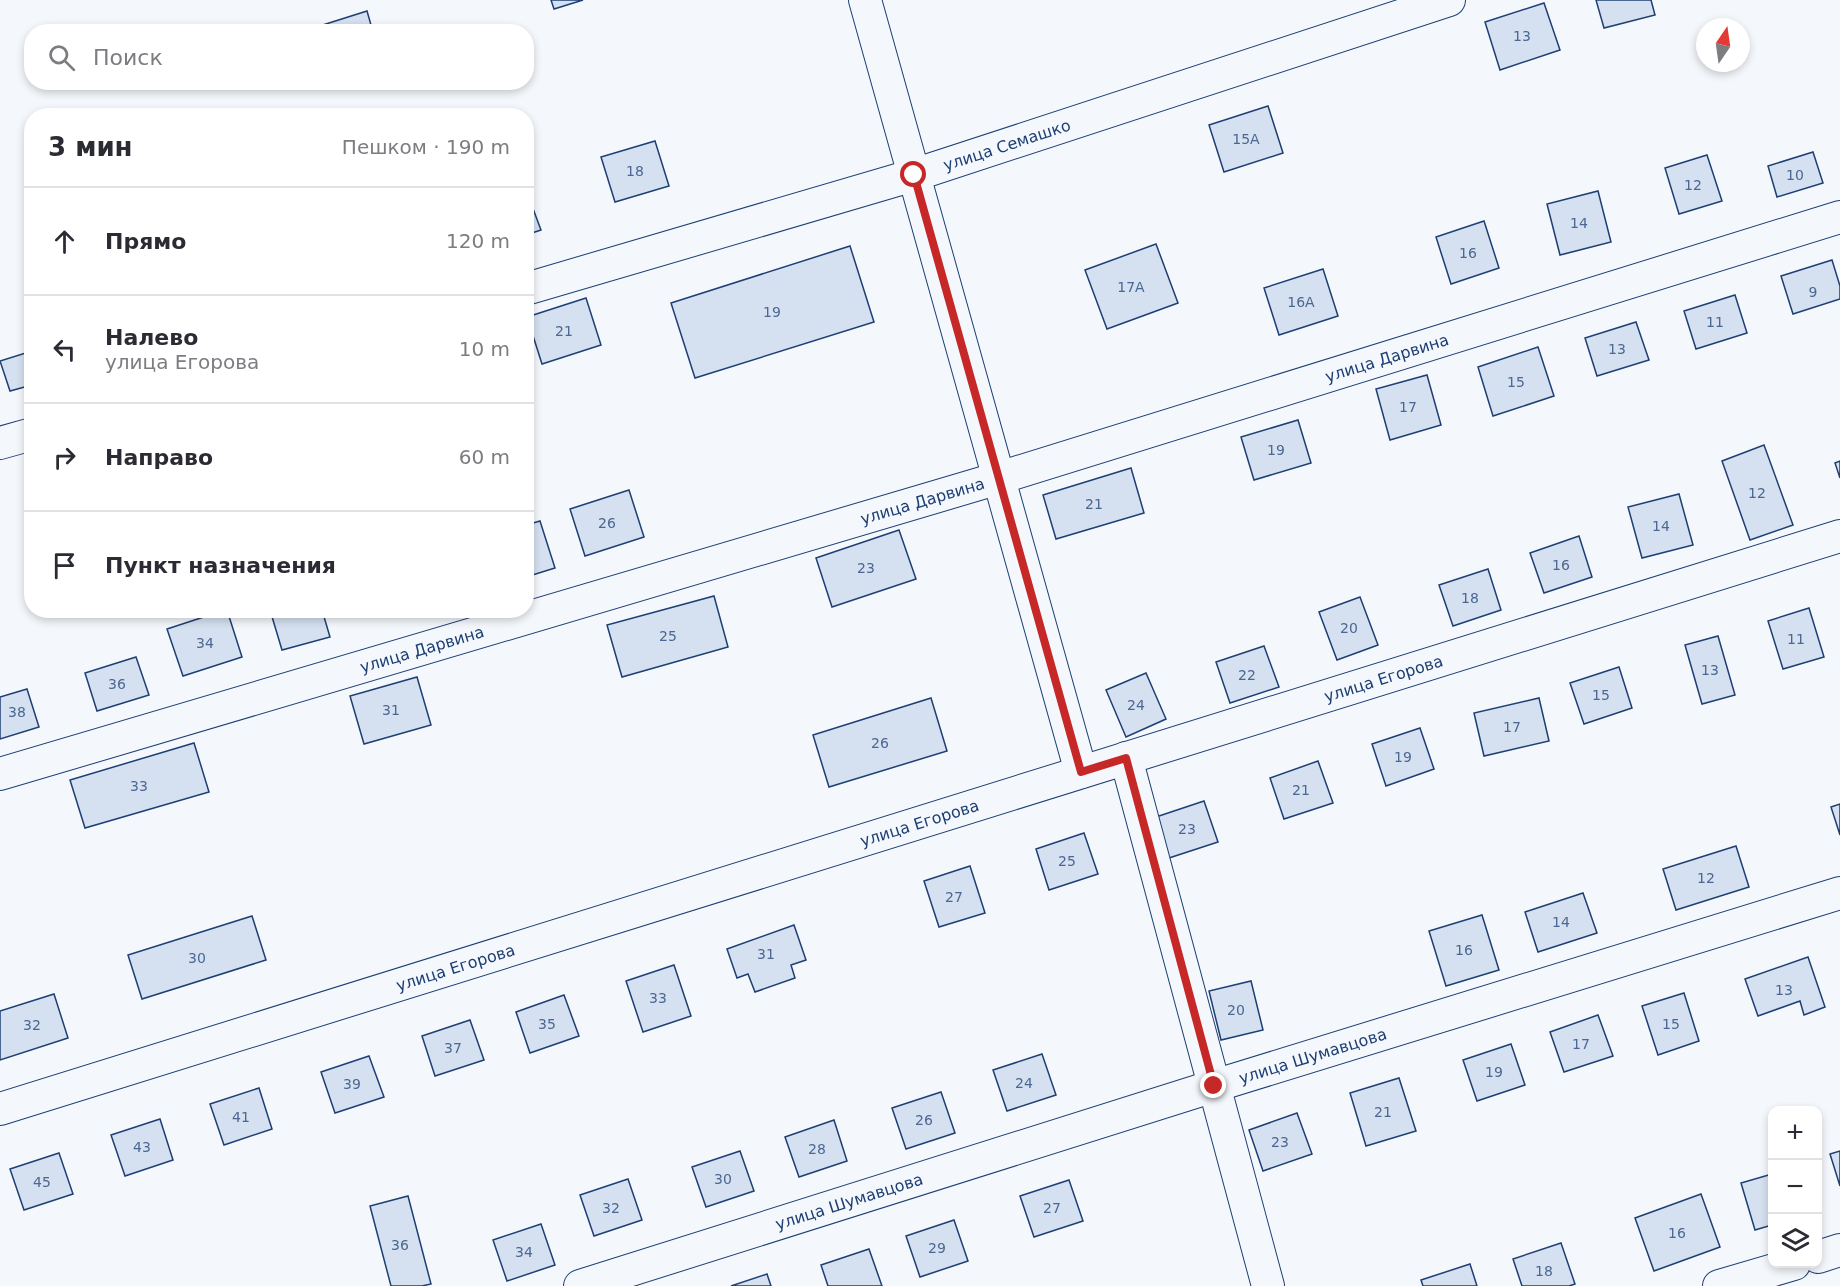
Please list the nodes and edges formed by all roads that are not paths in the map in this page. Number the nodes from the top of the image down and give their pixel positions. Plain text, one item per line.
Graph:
1 (865, 0) edge
2 (1449, 0) edge
3 (914, 175) junction
4 (1840, 217) edge
5 (534, 287) edge
6 (24, 436) edge
7 (0, 443) edge
8 (999, 478) junction
9 (1840, 536) edge
10 (534, 616) edge
11 (526, 618) edge
12 (1126, 758) junction
13 (1081, 772) junction
14 (0, 774) edge
15 (1840, 893) edge
16 (1214, 1086) junction
17 (0, 1108) edge
18 (1840, 1250) edge
19 (1822, 1256) edge
20 (1778, 1268) edge
21 (580, 1286) edge
22 (1268, 1286) edge
23 (1719, 1286) edge

1 - 3 street
2 - 3 street, улица Семашко
3 - 5 street, улица Семашко
3 - 8 street
4 - 8 street, улица Дарвина
6 - 7 street
8 - 10 street, улица Дарвина
8 - 13 street
9 - 12 street, улица Егорова
11 - 14 street, улица Дарвина
12 - 13 street, улица Егорова
12 - 16 street
13 - 17 street, улица Егорова
15 - 16 street, улица Шумавцова
16 - 21 street, улица Шумавцова
16 - 22 street
18 - 19 street
20 - 23 street

